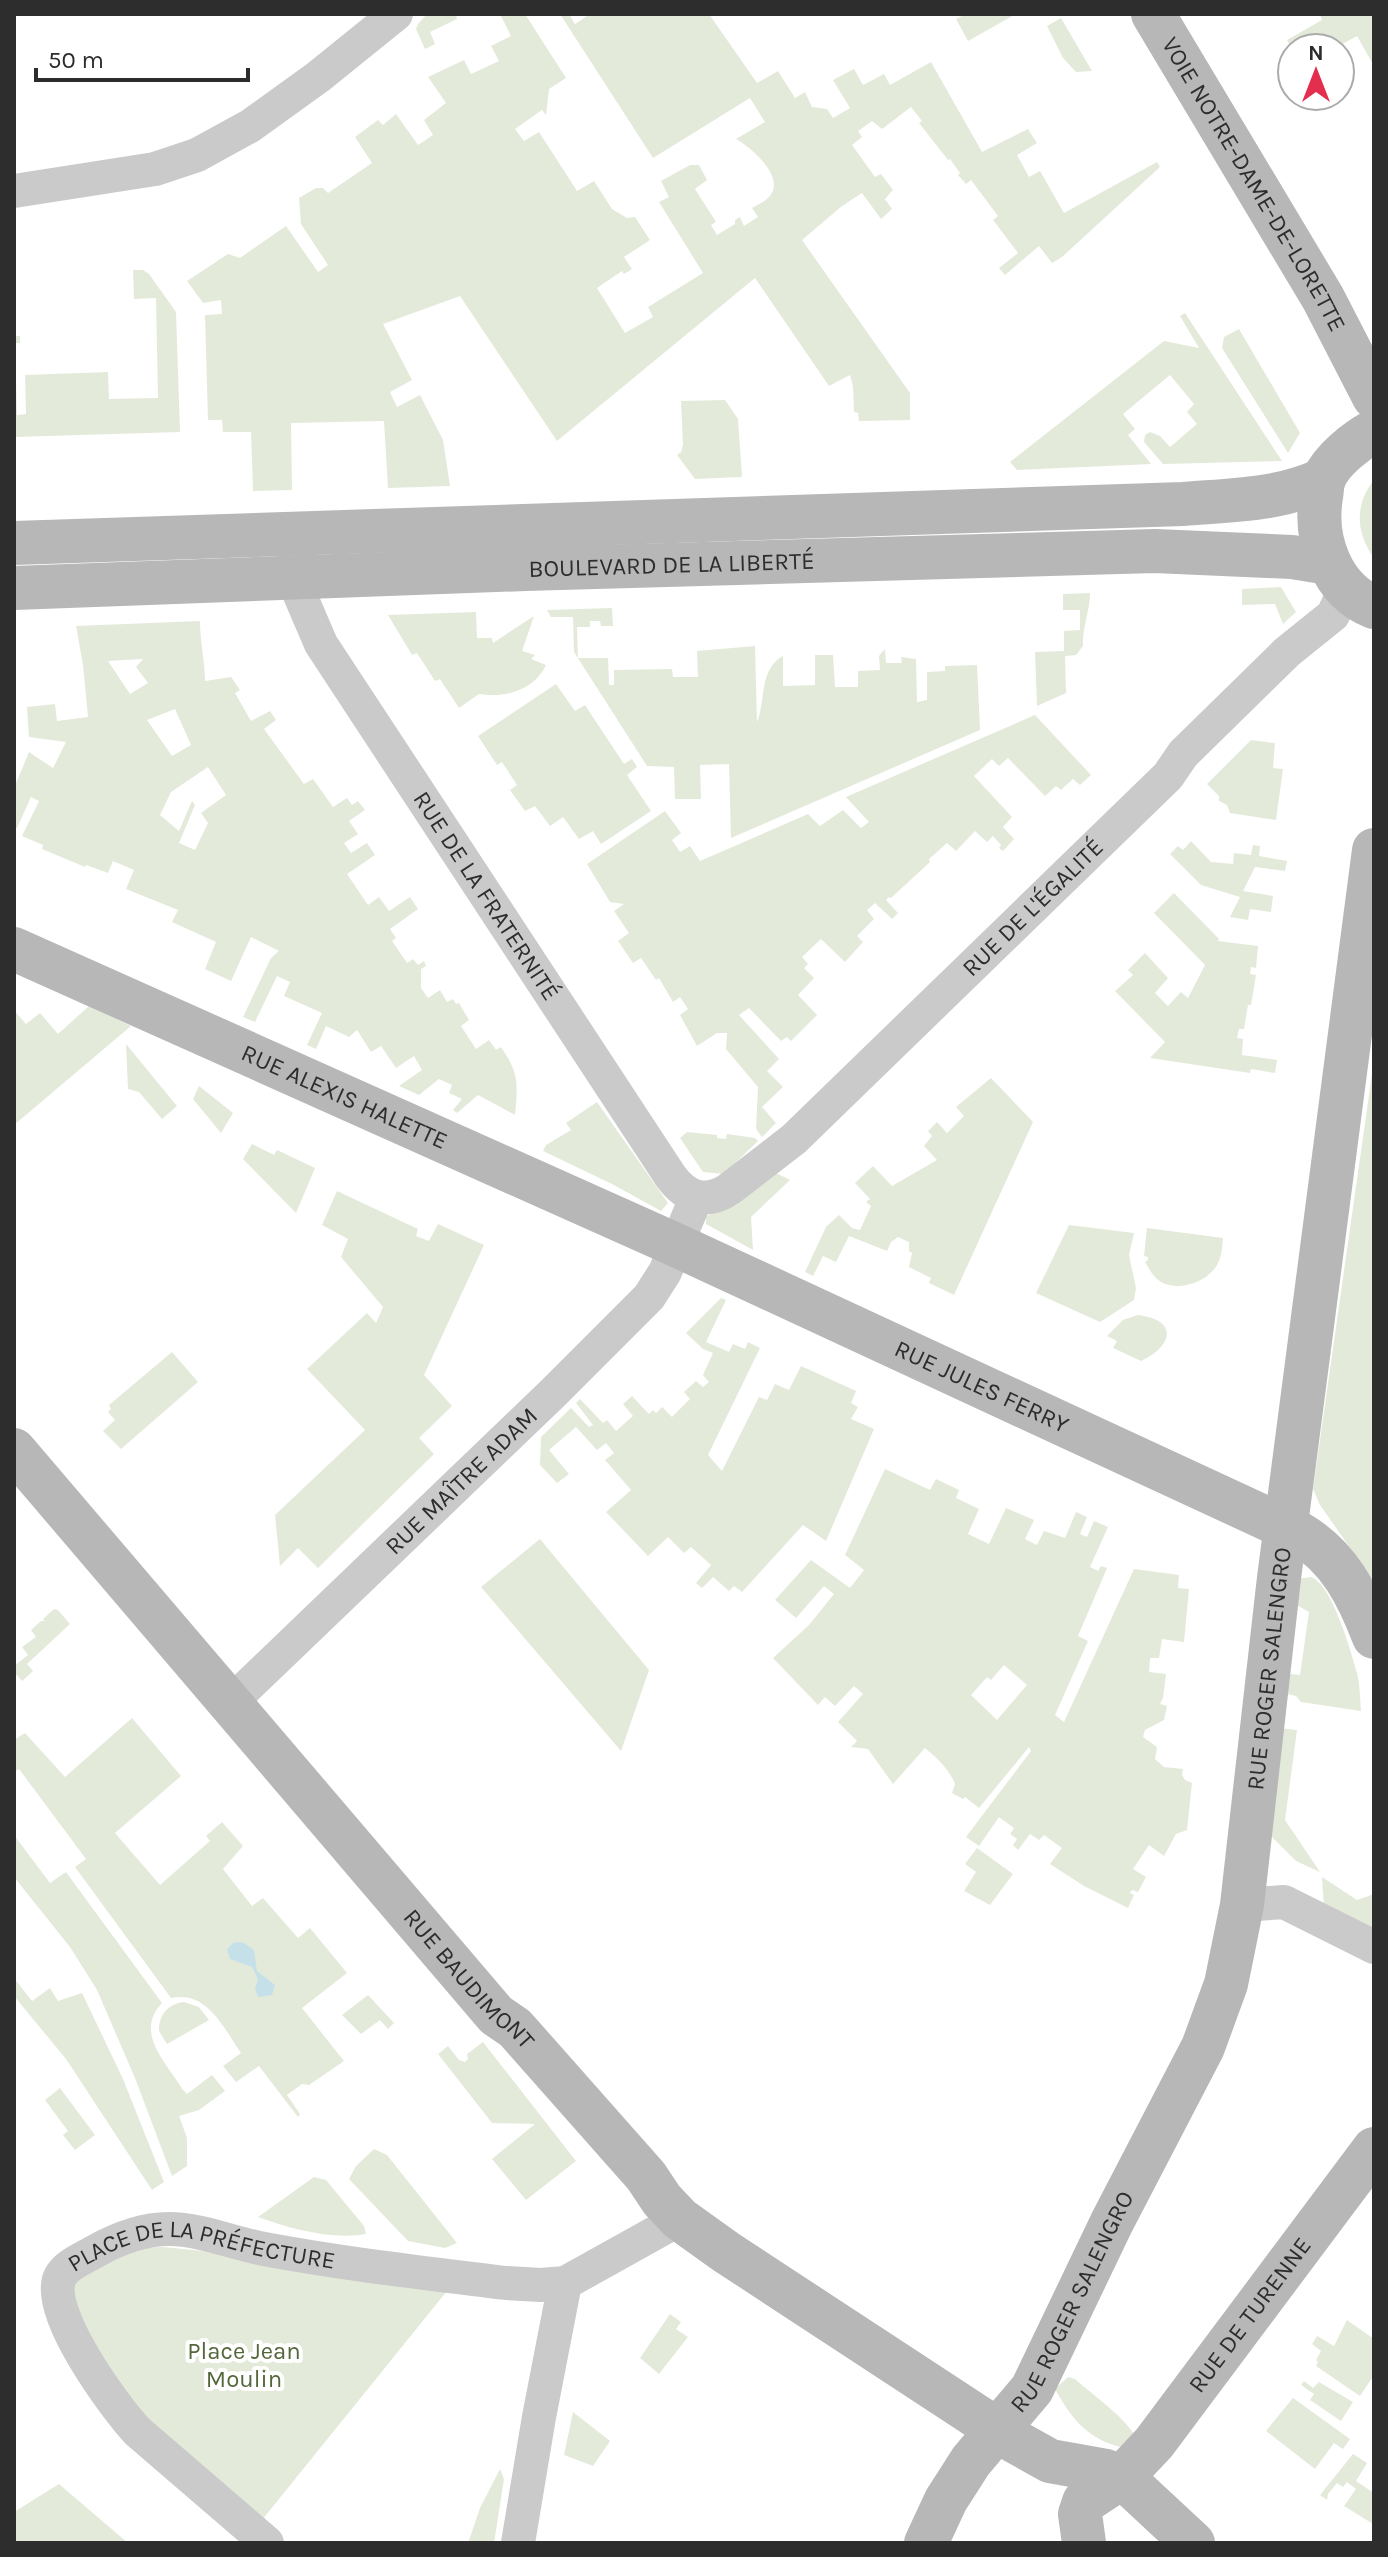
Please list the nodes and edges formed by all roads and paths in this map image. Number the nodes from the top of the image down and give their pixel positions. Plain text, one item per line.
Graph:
1 (396, 14) edge
2 (1153, 14) edge
3 (14, 191) edge
4 (1374, 397) edge
5 (1374, 431) edge
6 (1324, 479) junction
7 (292, 534) junction
8 (14, 543) edge
9 (297, 579) junction
10 (1350, 586) edge
11 (14, 588) edge
12 (1374, 850) edge
13 (14, 949) edge
14 (696, 1198) junction
15 (676, 1245) junction
16 (14, 1450) edge
17 (1287, 1527) junction
18 (1374, 1637) edge
19 (229, 1704) junction
20 (1242, 1905) junction
21 (1374, 1947) edge
22 (1374, 2149) edge
23 (680, 2219) junction
24 (565, 2283) junction
25 (995, 2430) junction
26 (1122, 2477) junction
27 (267, 2543) edge
28 (518, 2543) edge
29 (926, 2543) edge
30 (1084, 2543) edge
31 (1193, 2543) edge

1 - 3 street
2 - 4 street, VOIE NOTRE-DAME-DE-LORETTE
5 - 6 street
6 - 7 street, BOULEVARD DE LA LIBERTÉ
6 - 10 street
7 - 8 street, BOULEVARD DE LA LIBERTÉ
7 - 9 street, RUE DE LA FRATERNITÉ
9 - 10 street, BOULEVARD DE LA LIBERTÉ
9 - 11 street, BOULEVARD DE LA LIBERTÉ
9 - 14 street, RUE DE LA FRATERNITÉ
10 - 14 street, RUE DE L'ÉGALITÉ
12 - 17 street, RUE ROGER SALENGRO
13 - 15 street, RUE ALEXIS HALETTE
14 - 15 street, RUE MAÎTRE ADAM
15 - 17 street, RUE JULES FERRY
15 - 19 street, RUE MAÎTRE ADAM
16 - 19 street, RUE BAUDIMONT
17 - 18 street, RUE JULES FERRY
17 - 20 street, RUE ROGER SALENGRO
19 - 23 street, RUE BAUDIMONT
20 - 21 street
20 - 25 street, RUE ROGER SALENGRO
22 - 26 street, RUE DE TURENNE
23 - 24 street, PLACE DE LA PRÉFECTURE
23 - 25 street, RUE BAUDIMONT
24 - 27 street, PLACE DE LA PRÉFECTURE
24 - 28 street
25 - 26 street, RUE BAUDIMONT
25 - 29 street, RUE ROGER SALENGRO
26 - 30 street, RUE DE TURENNE
26 - 31 street

